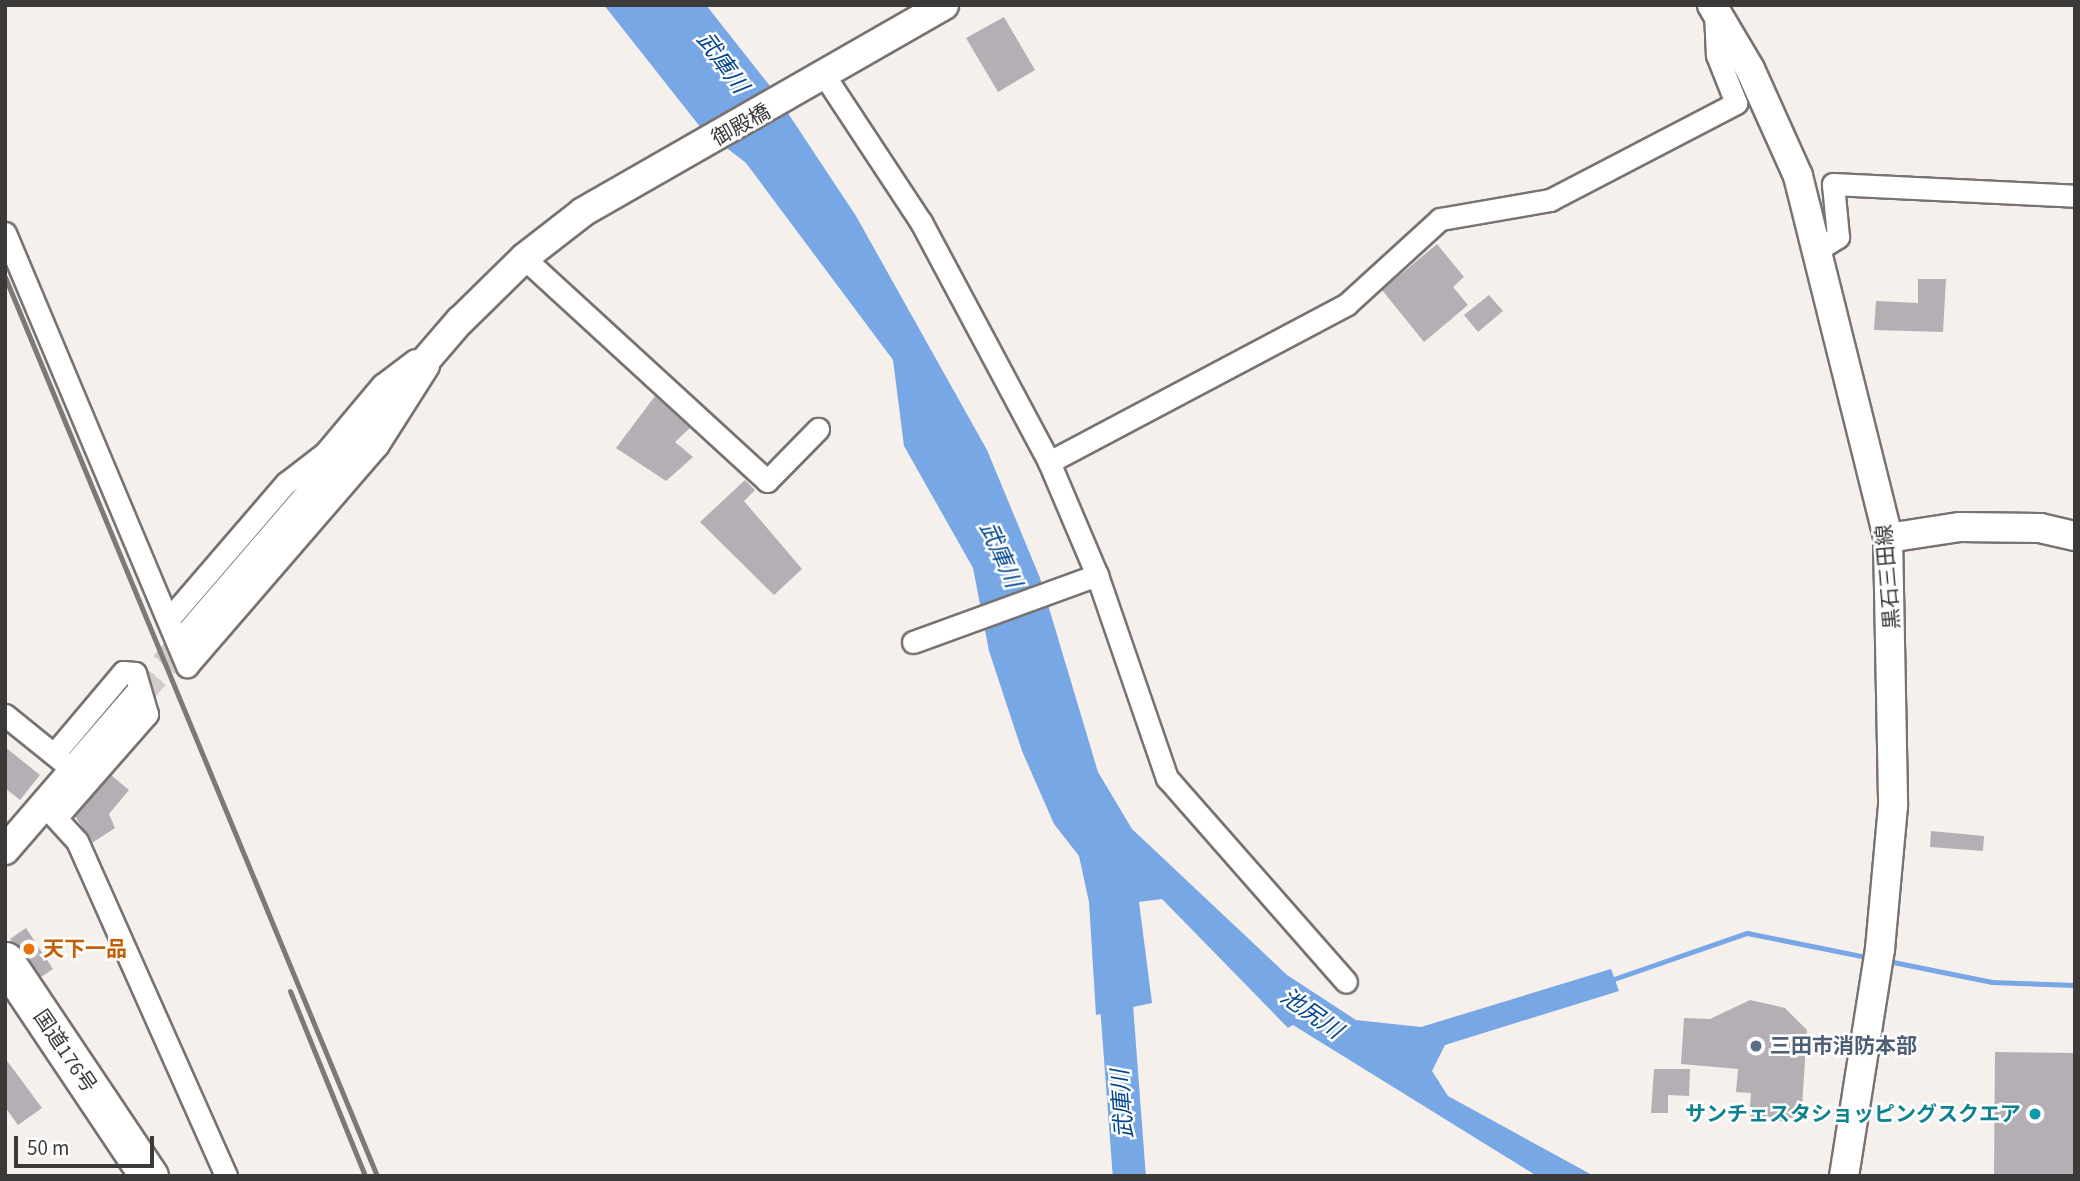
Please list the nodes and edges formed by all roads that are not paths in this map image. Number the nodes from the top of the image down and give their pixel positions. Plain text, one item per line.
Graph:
1 (944, 5) edge
2 (1713, 8) edge
3 (826, 78) junction
4 (2075, 196) edge
5 (5, 233) edge
6 (1817, 250) junction
7 (524, 258) junction
8 (818, 429) dead end
9 (1049, 462) junction
10 (2075, 536) edge
11 (1888, 538) junction
12 (1097, 575) junction
13 (181, 641) joint
14 (913, 642) dead end
15 (137, 697) tunnel mouth
16 (5, 715) edge
17 (64, 763) junction
18 (50, 812) junction
19 (5, 850) edge
20 (5, 961) edge
21 (1346, 982) dead end
22 (149, 1176) edge
23 (226, 1176) edge
24 (1844, 1176) edge

1 - 3 main road, 御殿橋
2 - 6 main road, 黒石三田線
2 - 9 street
3 - 7 main road, 御殿橋
3 - 9 street
4 - 6 street
5 - 13 street
6 - 11 main road, 黒石三田線
7 - 8 street
7 - 13 main road, 御殿橋
9 - 12 street
10 - 11 main road
11 - 24 main road, 黒石三田線
12 - 14 street
12 - 21 street
15 - 17 main road
16 - 17 street
17 - 18 main road
17 - 18 street
18 - 19 main road
18 - 23 street
20 - 22 highway, 国道176号

